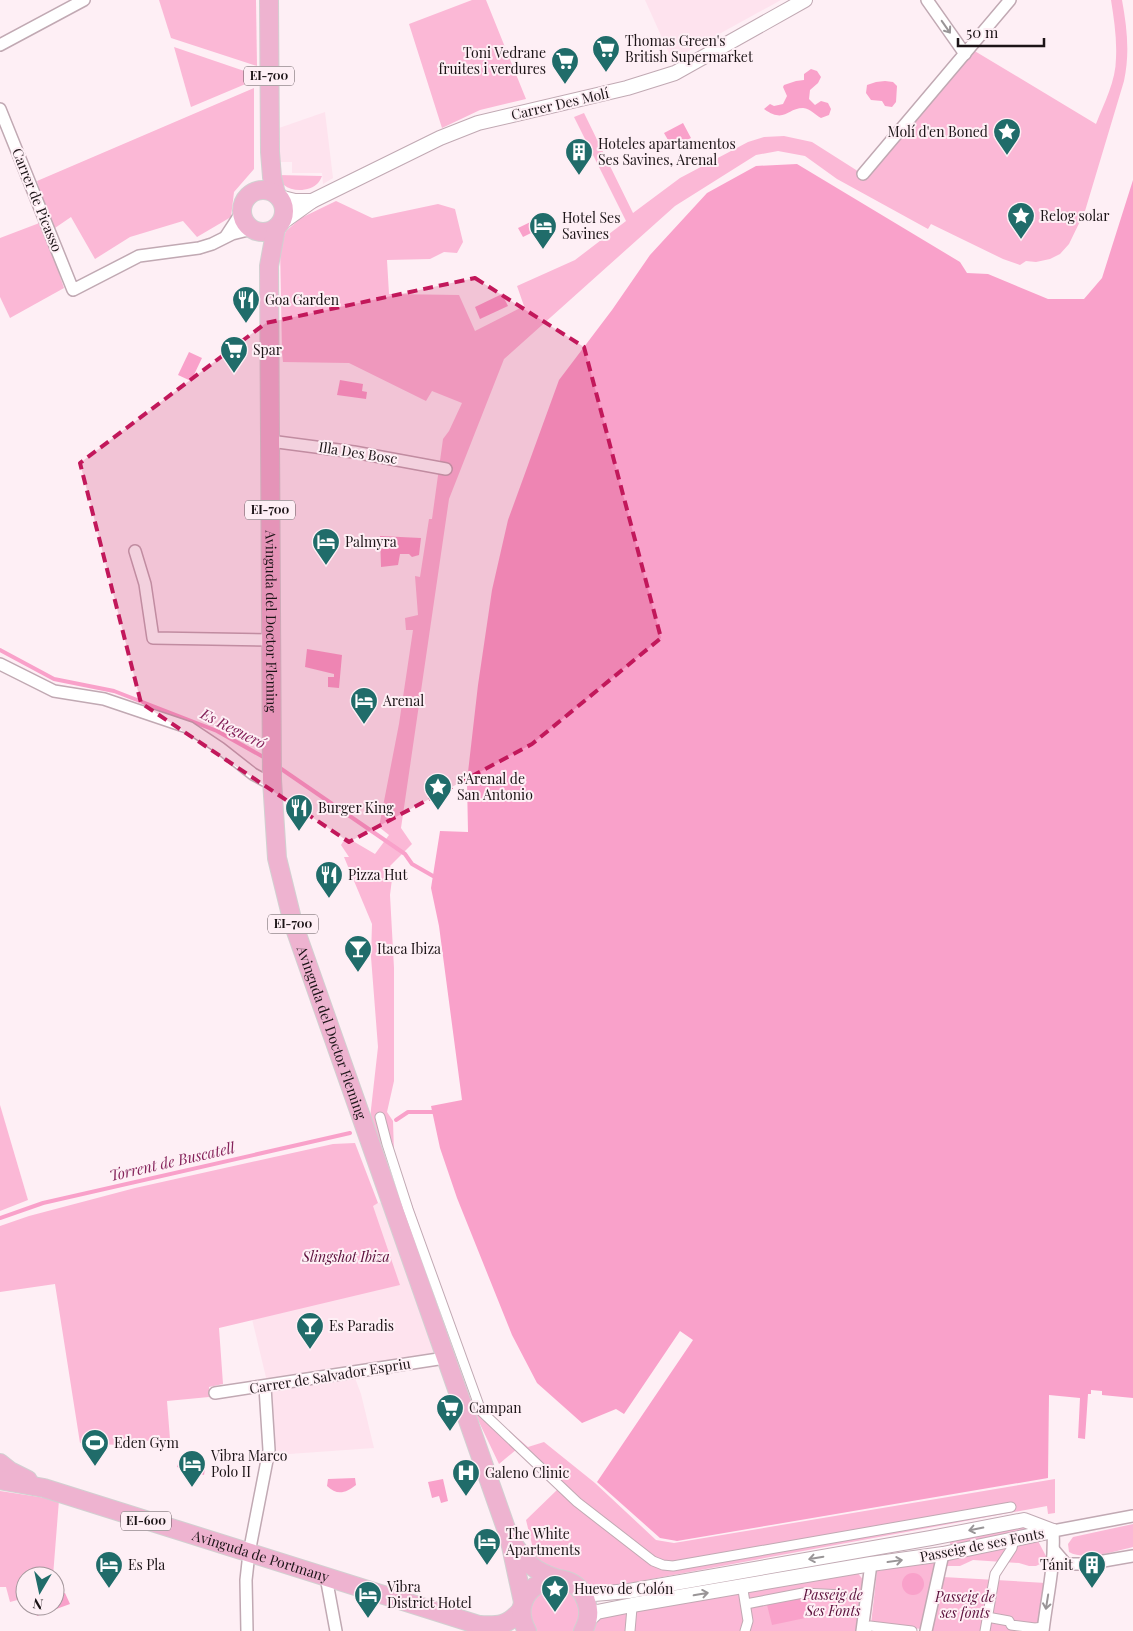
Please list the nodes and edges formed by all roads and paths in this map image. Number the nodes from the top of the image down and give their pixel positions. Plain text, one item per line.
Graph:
1 (84, 0) edge
2 (269, 0) edge
3 (805, 0) edge
4 (927, 0) edge
5 (1010, 0) edge
6 (0, 45) edge
7 (965, 54) junction
8 (0, 109) edge
9 (270, 152) junction
10 (863, 174) dead end
11 (258, 190) junction
12 (277, 195) junction
13 (312, 201) junction
14 (241, 213) junction
15 (278, 226) junction
16 (253, 230) junction
17 (225, 237) junction
18 (269, 266) junction
19 (270, 441) junction
20 (446, 469) dead end
21 (135, 552) dead end
22 (271, 640) junction
23 (0, 664) edge
24 (272, 768) junction
25 (380, 1117) dead end
26 (445, 1358) junction
27 (265, 1387) junction
28 (215, 1394) dead end
29 (0, 1463) edge
30 (0, 1480) edge
31 (44, 1488) junction
32 (1011, 1507) dead end
33 (1133, 1516) edge
34 (1053, 1531) junction
35 (509, 1538) junction
36 (931, 1538) junction
37 (1013, 1543) dead end
38 (873, 1548) junction
39 (1054, 1550) junction
40 (249, 1553) junction
41 (943, 1554) junction
42 (1133, 1556) edge
43 (871, 1564) junction
44 (1066, 1564) junction
45 (1052, 1573) junction
46 (326, 1578) junction
47 (558, 1580) junction
48 (743, 1590) dead end
49 (581, 1592) junction
50 (842, 1595) dead end
51 (746, 1604) junction
52 (522, 1606) junction
53 (632, 1608) dead end
54 (987, 1617) junction
55 (484, 1628) edge
56 (585, 1628) edge
57 (1043, 1629) edge
58 (247, 1631) edge
59 (336, 1631) edge
60 (527, 1631) edge
61 (630, 1631) edge
62 (745, 1631) edge
63 (862, 1631) edge
64 (912, 1631) edge
65 (926, 1631) edge
66 (984, 1631) edge

1 - 6 street
2 - 9 main road, Avinguda del Doctor Fleming / EI-700
3 - 13 street, Carrer Des Molí
4 -> 7 street
5 - 7 street
7 - 10 street
8 - 17 street, Carrer de Picasso
9 - 11 main road, Avinguda del Doctor Fleming / EI-700
9 - 12 main road, Avinguda del Doctor Fleming / EI-700
11 - 12 main road
11 - 14 main road, Avinguda del Doctor Fleming / EI-700
12 - 13 street
12 - 15 main road, Avinguda del Doctor Fleming / EI-700
13 - 15 street, Carrer Des Molí
14 - 16 main road, Avinguda del Doctor Fleming / EI-700
14 - 17 street
15 - 16 main road
15 - 18 main road, Avinguda del Doctor Fleming / EI-700
16 - 17 street
16 - 18 main road, Avinguda del Doctor Fleming / EI-700
18 - 19 main road, Avinguda del Doctor Fleming / EI-700
19 - 20 street, Illa Des Bosc
19 - 22 main road, Avinguda del Doctor Fleming / EI-700
21 - 22 street
22 - 24 main road, Avinguda del Doctor Fleming / EI-700
23 - 24 street
24 - 26 main road, Avinguda del Doctor Fleming / EI-700
25 - 32 street
26 - 27 street, Carrer de Salvador Espriu
26 - 35 main road, Avinguda del Doctor Fleming / EI-700
27 - 28 street, Carrer de Salvador Espriu
27 - 40 street
29 - 31 main road, Avinguda de Portmany / EI-600
30 - 31 main road, Avinguda de Portmany / EI-600
31 - 40 main road, Avinguda de Portmany / EI-600
33 - 34 street
34 -> 36 street, Passeig de ses Fonts
34 - 39 street
34 - 41 street, Passeig de ses Fonts
35 - 47 main road, Avinguda del Doctor Fleming / EI-700
35 - 52 main road, Avinguda del Doctor Fleming / EI-700
36 - 38 street, Passeig de ses Fonts
36 - 41 street
37 - 54 street
38 - 43 street
38 -> 49 street, Passeig de ses Fonts
39 - 44 street
39 - 45 street
40 - 46 main road, Avinguda de Portmany / EI-600
40 - 58 street
43 -> 41 street, Passeig de ses Fonts
41 - 65 street
42 - 44 street
56 -> 43 street, Passeig de ses Fonts
43 - 63 street
44 - 45 street
45 -> 57 street
46 - 55 main road, Avinguda de Portmany / EI-600
46 - 59 street
47 - 49 main road, Avinguda del Doctor Fleming
47 - 52 main road, Avinguda de Portmany
48 - 51 street
49 - 56 main road
50 - 51 street
51 - 62 street
52 - 55 main road, Avinguda de Portmany / EI-600
52 - 60 main road, Avinguda del Doctor Fleming
53 - 61 street
54 - 57 street
54 - 66 street
63 - 64 street

